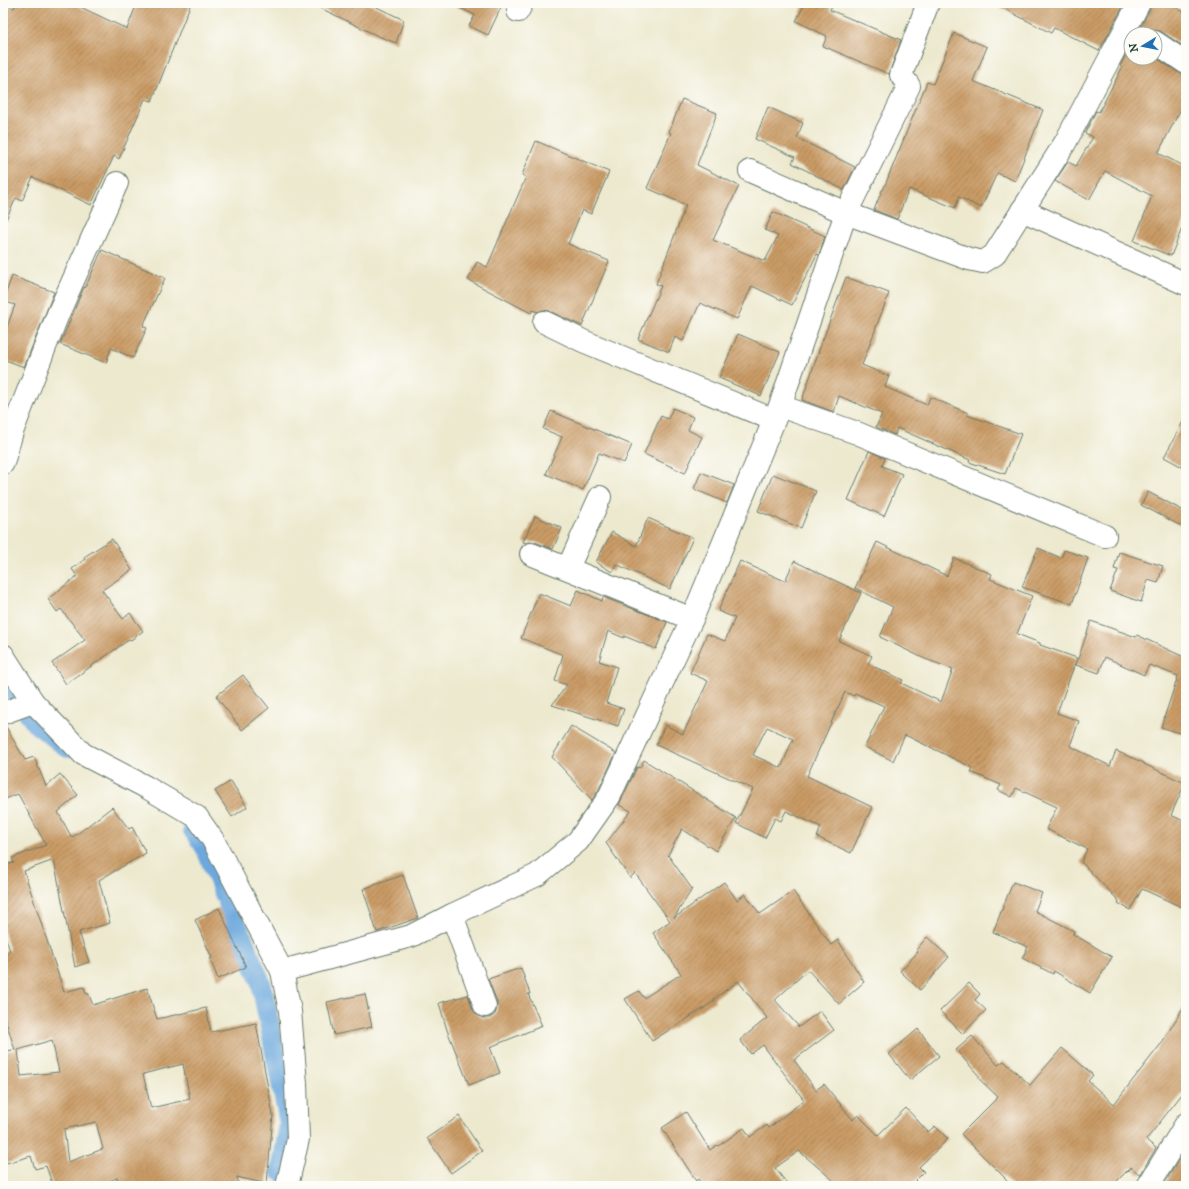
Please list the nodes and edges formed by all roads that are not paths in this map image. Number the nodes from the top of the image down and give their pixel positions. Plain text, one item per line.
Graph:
1 (928, 3) edge
2 (1139, 3) edge
3 (1136, 26) edge
4 (1163, 47) edge
5 (1123, 50) edge
6 (1186, 63) edge
7 (750, 171) dead end
8 (116, 183) dead end
9 (1022, 210) junction
10 (846, 213) junction
11 (1186, 284) edge
12 (544, 322) dead end
13 (777, 413) junction
14 (3, 463) edge
15 (600, 497) dead end
16 (1105, 536) dead end
17 (530, 554) dead end
18 (568, 568) junction
19 (692, 619) junction
20 (3, 655) edge
21 (17, 708) edge
22 (452, 915) junction
23 (282, 971) junction
24 (485, 1006) dead end
25 (1186, 1124) edge
26 (287, 1186) edge
27 (1148, 1186) edge

1 - 10 street
2 - 3 street
4 - 6 street
5 - 9 street
7 - 10 street
8 - 14 street
9 - 10 street
9 - 11 street
10 - 13 street
12 - 13 street
13 - 16 street
13 - 19 street
15 - 18 street
17 - 18 street
18 - 19 street
19 - 22 street
20 - 21 street
21 - 23 street
22 - 23 street
22 - 24 street
23 - 26 street
25 - 27 street

